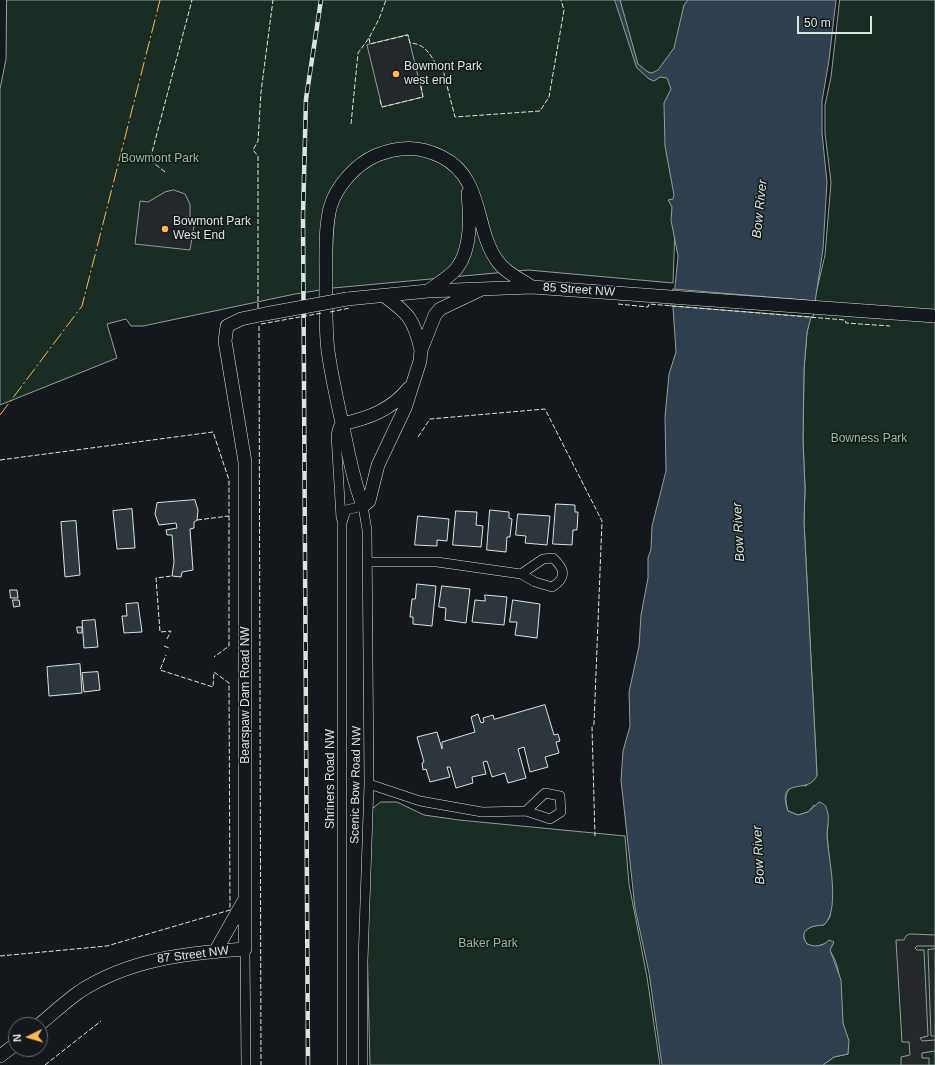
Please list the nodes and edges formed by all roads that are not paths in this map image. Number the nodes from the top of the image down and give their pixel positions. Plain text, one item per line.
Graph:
1 (468, 185) junction
2 (532, 287) junction
3 (482, 289) junction
4 (428, 291) junction
5 (383, 295) junction
6 (935, 316) edge
7 (227, 326) joint
8 (421, 350) junction
9 (413, 383) junction
10 (342, 424) junction
11 (363, 506) junction
12 (342, 524) junction
13 (367, 562) junction
14 (521, 574) dead end
15 (369, 784) junction
16 (526, 811) dead end
17 (246, 897) junction
18 (245, 950) junction
19 (215, 952) junction
20 (48, 1018) edge
21 (246, 1065) edge
22 (342, 1065) edge
23 (363, 1065) edge

1 - 2 street
1 - 4 street
1 - 10 street
2 - 3 street, 85 Street NW
2 - 6 street, 85 Street NW
3 - 4 street, 85 Street NW
3 - 8 street
4 - 5 street, 85 Street NW
5 - 7 street, 85 Street NW, bridge
5 - 8 street
7 - 17 street, Bearspaw Dam Road NW
8 - 9 street
9 - 10 street
9 - 11 street
10 - 11 street
10 - 12 street, Shriners Road NW
11 - 12 street
11 - 13 street, Scenic Bow Road NW
12 - 22 street, Shriners Road NW
13 - 14 street
13 - 15 street, Scenic Bow Road NW
15 - 16 street
15 - 23 street, Scenic Bow Road NW
17 - 18 street, Bearspaw Dam Road NW
17 - 19 street
18 - 19 street, 87 Street NW
18 - 21 street, Bearspaw Dam Road NW
19 - 20 street, 87 Street NW

